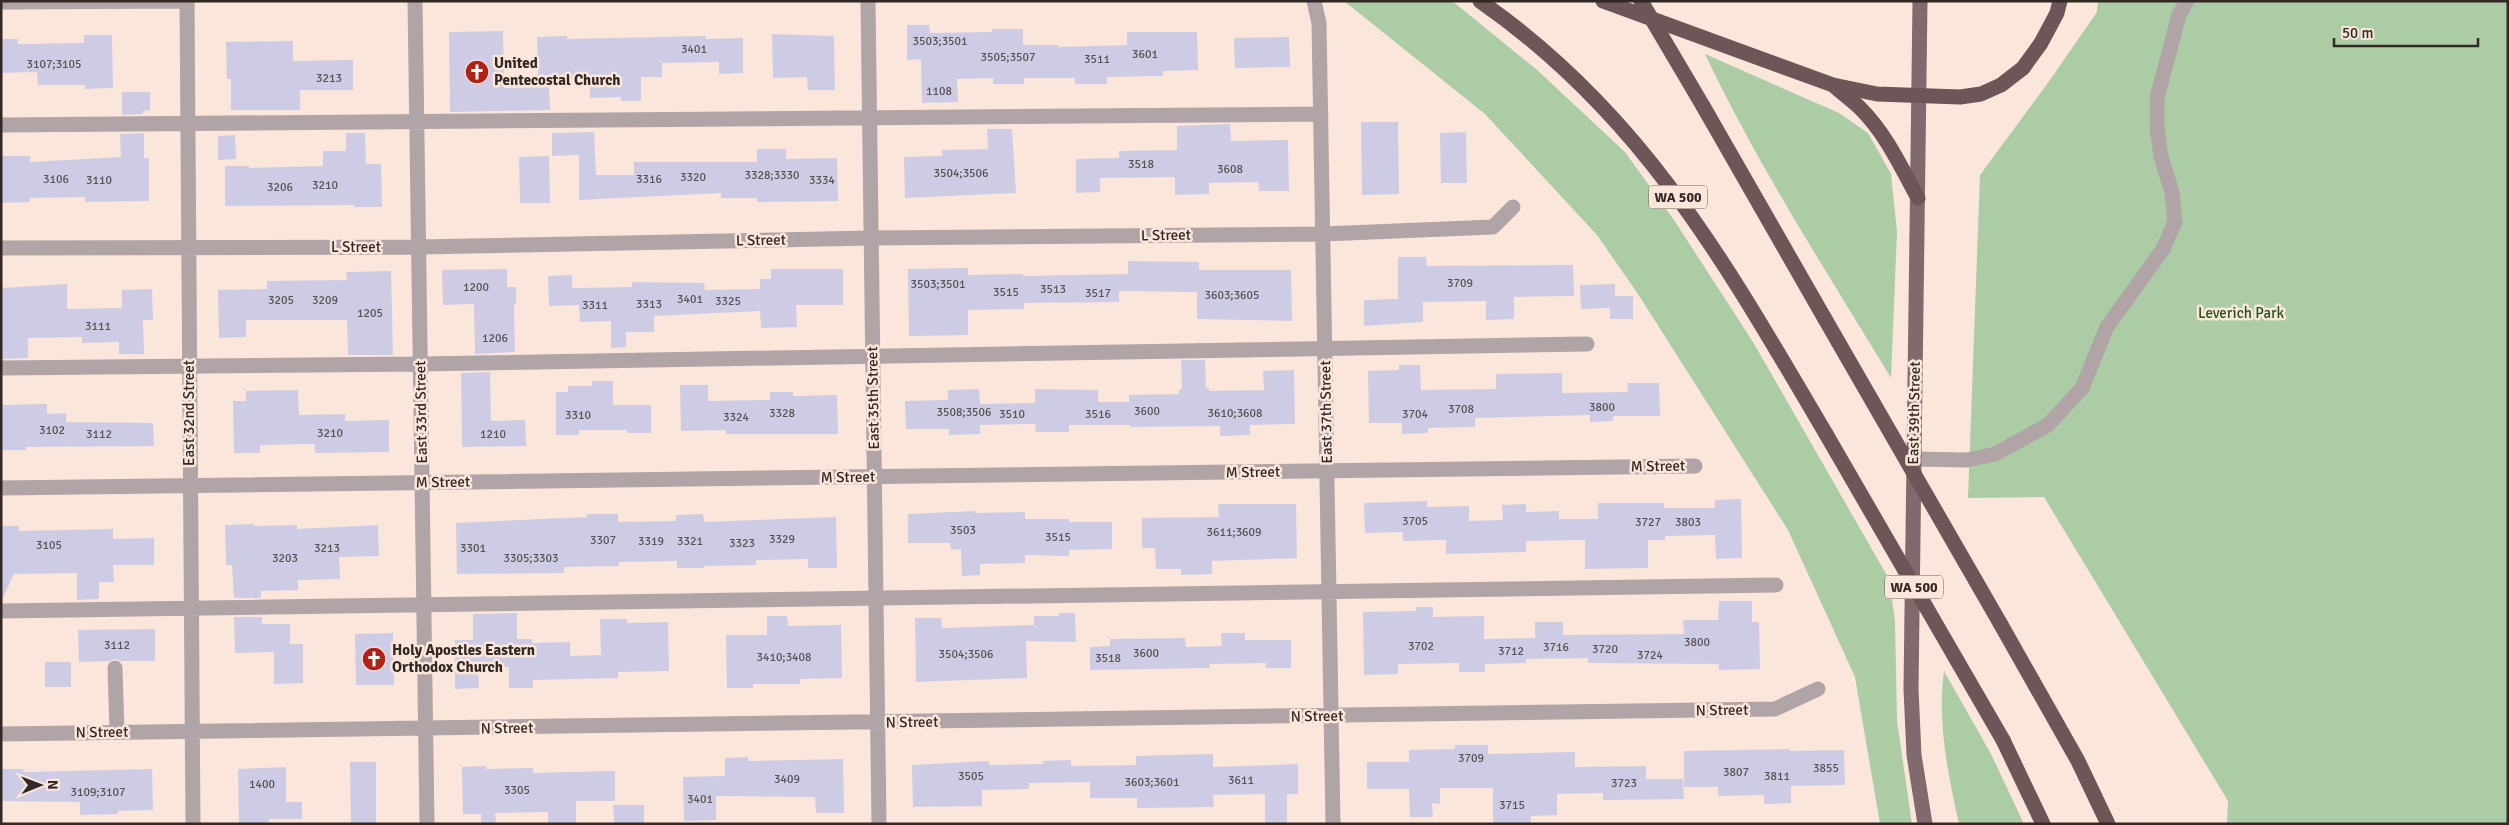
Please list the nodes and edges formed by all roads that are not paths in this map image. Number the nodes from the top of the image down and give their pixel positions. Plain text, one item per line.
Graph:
1 (186, 1) edge
2 (415, 1) edge
3 (868, 1) edge
4 (1314, 1) edge
5 (1480, 1) edge
6 (1603, 1) edge
7 (1641, 1) edge
8 (1920, 1) edge
9 (2060, 1) edge
10 (2187, 1) edge
11 (1, 2) edge
12 (1832, 85) junction
13 (1919, 96) junction
14 (1321, 114) junction
15 (870, 117) junction
16 (416, 122) junction
17 (188, 124) junction
18 (1, 125) edge
19 (1918, 198) junction
20 (1513, 207) dead end
21 (1323, 234) junction
22 (871, 238) junction
23 (188, 247) junction
24 (419, 247) junction
25 (1, 248) edge
26 (1587, 344) dead end
27 (1325, 348) junction
28 (873, 355) junction
29 (420, 364) junction
30 (189, 366) junction
31 (1, 368) edge
32 (1914, 458) junction
33 (1696, 466) dead end
34 (1327, 470) junction
35 (874, 477) junction
36 (422, 482) junction
37 (189, 486) junction
38 (1, 488) edge
39 (1776, 585) dead end
40 (1329, 592) junction
41 (876, 599) junction
42 (424, 606) junction
43 (190, 609) junction
44 (1, 611) edge
45 (115, 668) dead end
46 (1818, 689) dead end
47 (1332, 716) junction
48 (878, 722) junction
49 (426, 729) junction
50 (116, 732) junction
51 (190, 732) junction
52 (1, 734) edge
53 (193, 824) edge
54 (427, 824) edge
55 (879, 824) edge
56 (1333, 824) edge
57 (1925, 824) edge
58 (2043, 824) edge
59 (2108, 824) edge

1 - 11 street
1 - 17 street, East 32nd Street
2 - 16 street, East 33rd Street
3 - 15 street, East 35th Street
4 - 14 street, East 37th Street
5 - 58 highway, WA 500, bridge
6 - 12 highway
7 - 59 highway, bridge
8 - 13 main road, East 39th Street
9 - 13 highway
10 - 32 street
12 - 13 highway
12 - 19 highway
13 - 19 main road, East 39th Street
14 - 15 street
14 - 21 street, East 37th Street
15 - 16 street
15 - 22 street, East 35th Street
16 - 17 street
16 - 24 street, East 33rd Street
17 - 18 street
17 - 23 street, East 32nd Street
19 - 32 main road, East 39th Street
20 - 21 street, L Street
21 - 22 street, L Street
21 - 27 street, East 37th Street
22 - 24 street, L Street
22 - 28 street, East 35th Street
23 - 24 street, L Street
23 - 25 street, L Street
23 - 30 street, East 32nd Street
24 - 29 street, East 33rd Street
26 - 27 street
27 - 28 street
27 - 34 street, East 37th Street
28 - 29 street
28 - 35 street, East 35th Street
29 - 30 street
29 - 36 street, East 33rd Street
30 - 31 street
30 - 37 street, East 32nd Street
32 - 57 main road, East 39th Street
33 - 34 street, M Street
34 - 35 street, M Street
34 - 40 street, East 37th Street
35 - 36 street, M Street
35 - 41 street, East 35th Street
36 - 37 street, M Street
36 - 42 street, East 33rd Street
37 - 38 street, M Street
37 - 43 street, East 32nd Street
39 - 40 street
40 - 41 street
40 - 47 street, East 37th Street
41 - 42 street
41 - 48 street, East 35th Street
42 - 43 street
42 - 49 street, East 33rd Street
43 - 44 street
43 - 51 street, East 32nd Street
45 - 50 street
46 - 47 street, N Street
47 - 48 street, N Street
47 - 56 street, East 37th Street
48 - 49 street, N Street
48 - 55 street, East 35th Street
49 - 51 street, N Street
49 - 54 street, East 33rd Street
50 - 51 street, N Street
50 - 52 street, N Street
51 - 53 street, East 32nd Street

